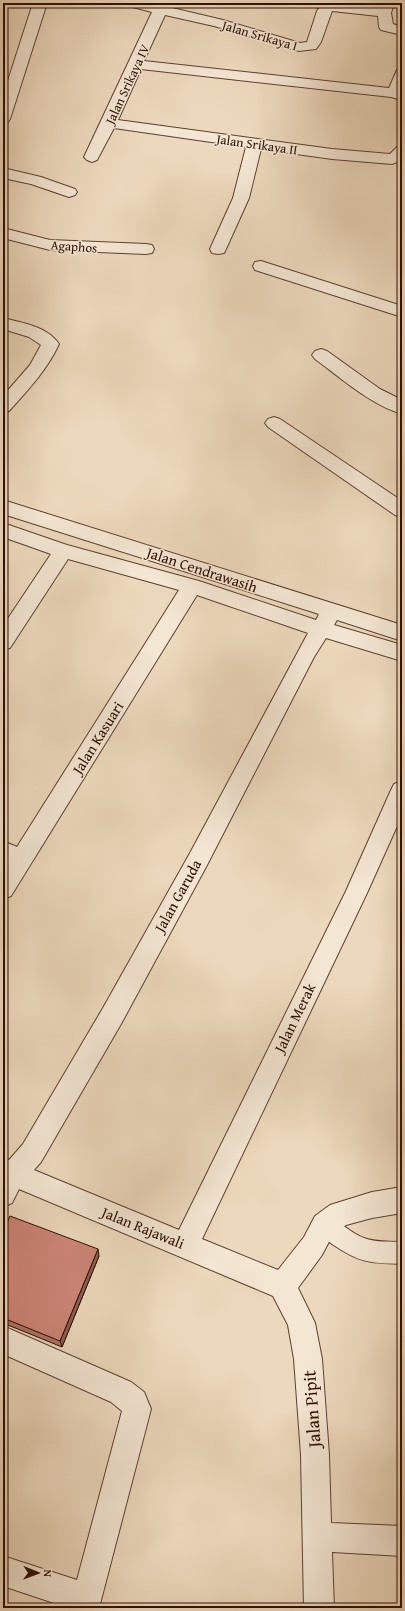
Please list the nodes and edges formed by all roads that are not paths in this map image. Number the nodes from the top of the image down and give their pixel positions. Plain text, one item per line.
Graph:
1 (40, 3) edge
2 (134, 3) edge
3 (321, 4) edge
4 (386, 8) edge
5 (160, 10) junction
6 (402, 31) edge
7 (135, 64) junction
8 (402, 73) edge
9 (10, 76) edge
10 (398, 95) edge
11 (3, 119) edge
12 (109, 123) junction
13 (254, 144) junction
14 (402, 150) edge
15 (92, 157) dead end
16 (3, 173) edge
17 (69, 192) dead end
18 (3, 233) edge
19 (146, 249) dead end
20 (218, 249) dead end
21 (261, 266) dead end
22 (402, 312) edge
23 (3, 324) edge
24 (321, 355) dead end
25 (3, 407) edge
26 (402, 408) edge
27 (274, 423) dead end
28 (3, 507) edge
29 (402, 510) edge
30 (3, 530) edge
31 (64, 551) junction
32 (192, 586) junction
33 (332, 611) junction
34 (320, 629) junction
35 (402, 633) edge
36 (3, 642) edge
37 (402, 653) edge
38 (402, 790) edge
39 (13, 855) edge
40 (3, 889) edge
41 (6, 1180) edge
42 (402, 1200) edge
43 (324, 1225) junction
44 (185, 1245) junction
45 (402, 1253) edge
46 (283, 1286) junction
47 (3, 1340) edge
48 (318, 1537) junction
49 (402, 1540) edge
50 (3, 1571) edge
51 (85, 1603) edge
52 (319, 1608) edge

1 - 9 street
2 - 5 street, Jalan Srikaya I
3 - 4 street, Jalan Srikaya I
3 - 5 street, Jalan Srikaya I
4 - 6 street
5 - 7 street, Jalan Srikaya IV
7 - 10 street
7 - 12 street, Jalan Srikaya IV
8 - 10 street
9 - 11 street
12 - 13 street, Jalan Srikaya II
12 - 15 street, Jalan Srikaya IV
13 - 14 street, Jalan Srikaya II
13 - 20 street
16 - 17 street
18 - 19 street, Agaphos
21 - 22 street
23 - 25 street
24 - 26 street
27 - 29 street
28 - 33 street, Jalan Cendrawasih
30 - 31 street, Jalan Cendrawasih
31 - 32 street, Jalan Cendrawasih
31 - 36 street
32 - 34 street, Jalan Cendrawasih
32 - 39 street, Jalan Kasuari
33 - 34 street, Jalan Garuda
33 - 35 street, Jalan Cendrawasih
34 - 37 street, Jalan Cendrawasih
34 - 41 street, Jalan Garuda
38 - 44 street, Jalan Merak
39 - 40 street, Jalan Kasuari
41 - 44 street, Jalan Rajawali
42 - 43 street
43 - 45 lane
43 - 46 street
44 - 46 street, Jalan Rajawali
46 - 48 street, Jalan Pipit
47 - 51 street
48 - 49 street
48 - 52 street, Jalan Pipit
50 - 51 street

